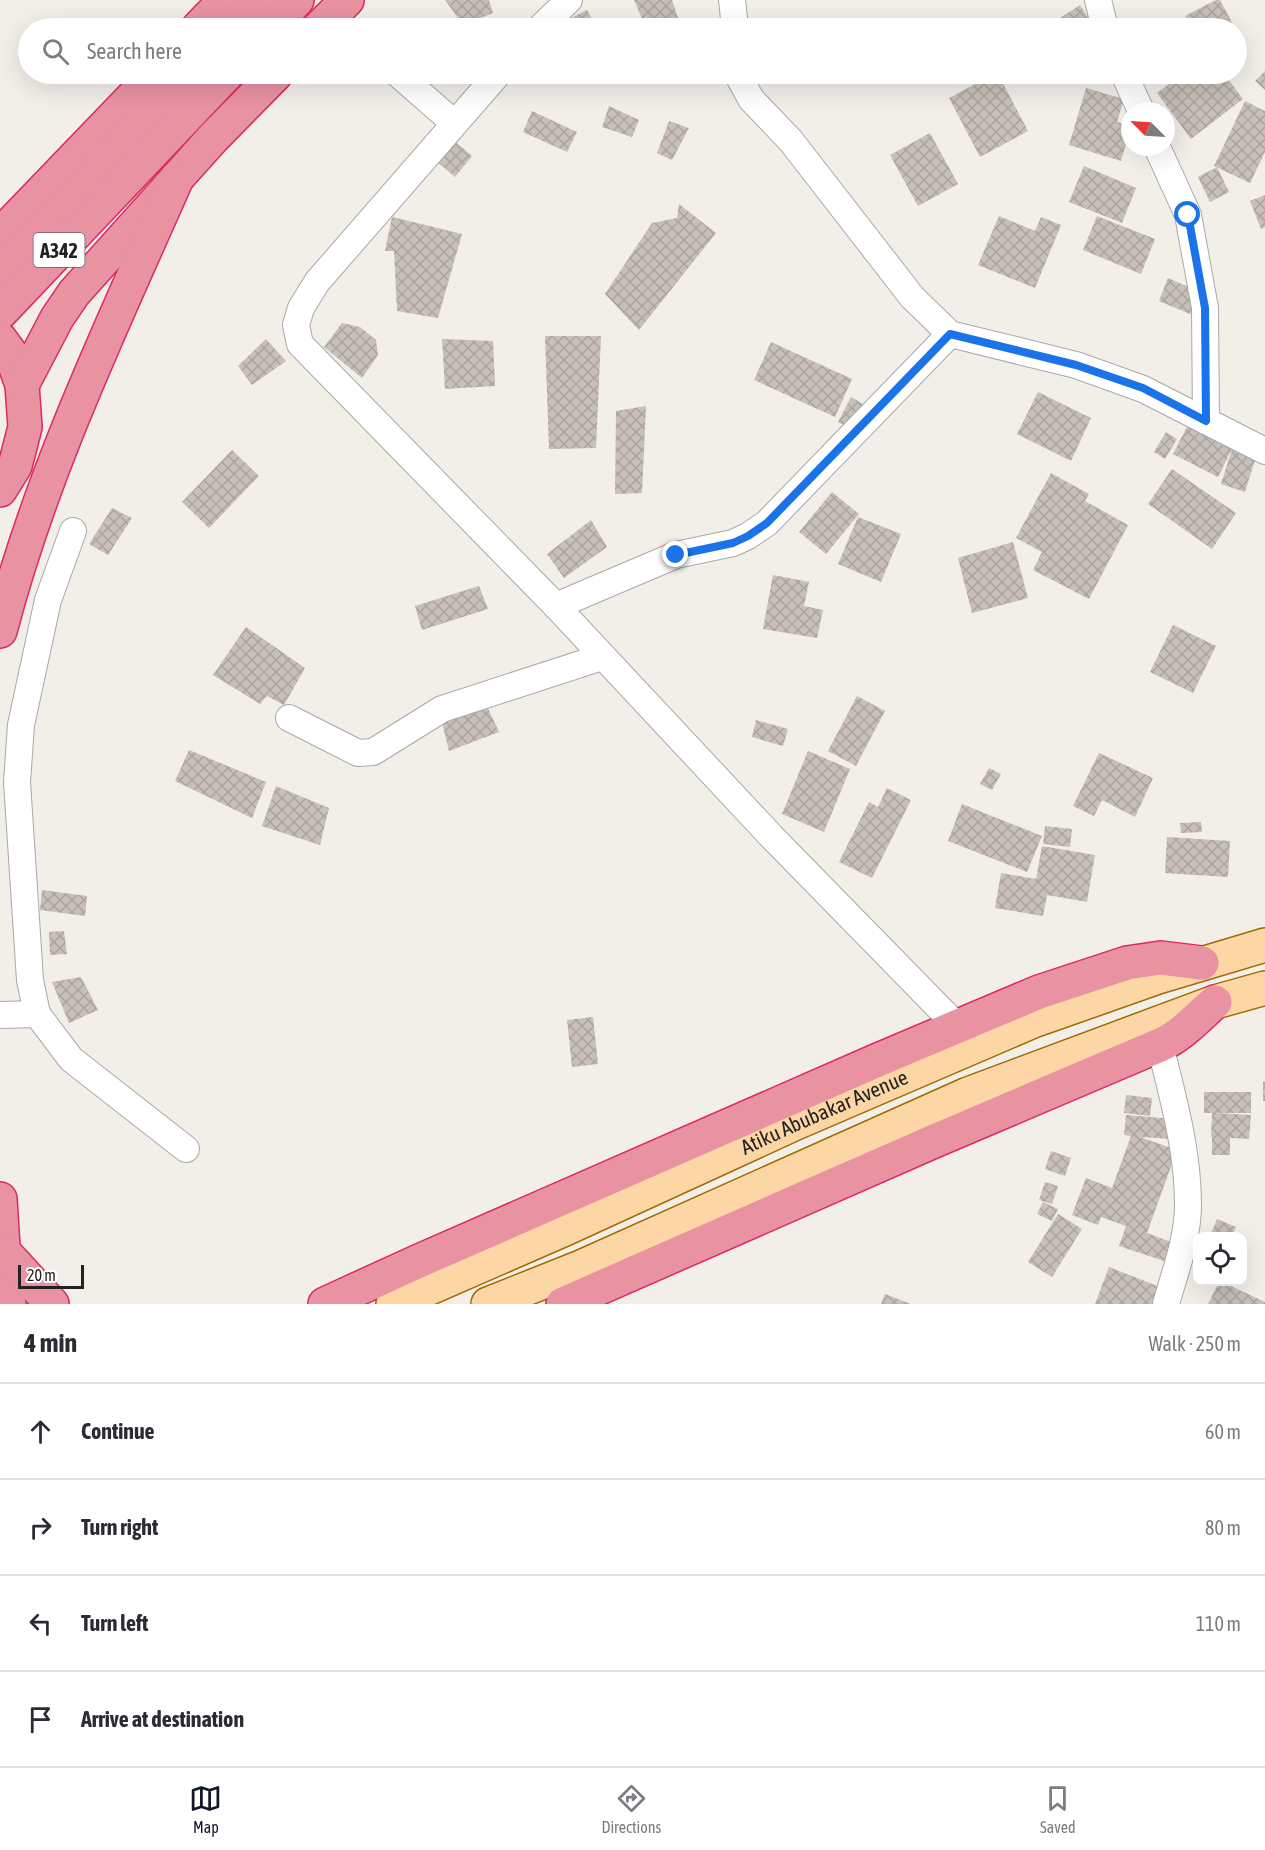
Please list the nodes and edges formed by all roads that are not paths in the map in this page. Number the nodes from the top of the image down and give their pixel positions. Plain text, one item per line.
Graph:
1 (225, 0) edge
2 (257, 0) edge
3 (297, 0) edge
4 (569, 0) edge
5 (732, 0) edge
6 (1098, 0) edge
7 (208, 18) edge
8 (240, 18) edge
9 (280, 18) edge
10 (550, 18) edge
11 (734, 18) edge
12 (1102, 18) edge
13 (145, 84) edge
14 (180, 84) edge
15 (215, 84) edge
16 (266, 84) edge
17 (409, 84) edge
18 (489, 84) edge
19 (743, 84) edge
20 (1129, 84) edge
21 (1137, 102) edge
22 (454, 123) junction
23 (1161, 156) edge
24 (109, 176) junction
25 (177, 178) junction
26 (0, 235) edge
27 (0, 273) edge
28 (0, 313) edge
29 (950, 334) junction
30 (0, 339) edge
31 (22, 385) junction
32 (1206, 421) junction
33 (1265, 451) edge
34 (0, 490) edge
35 (73, 531) dead end
36 (556, 606) junction
37 (0, 631) edge
38 (602, 657) junction
39 (289, 718) dead end
40 (1265, 945) edge
41 (1202, 963) junction
42 (1265, 988) edge
43 (1215, 1002) junction
44 (37, 1014) junction
45 (0, 1015) edge
46 (957, 1026) junction
47 (1160, 1045) junction
48 (186, 1149) dead end
49 (0, 1199) edge
50 (4, 1252) junction
51 (9, 1304) edge
52 (52, 1304) edge
53 (325, 1304) edge
54 (393, 1304) edge
55 (488, 1304) edge
56 (563, 1304) edge
57 (1166, 1304) edge

1 - 7 highway
2 - 8 highway
3 - 9 highway
4 - 10 street
5 - 11 street
6 - 12 street
13 - 26 highway
14 - 24 highway, A342
15 - 24 highway, A342
16 - 25 highway
17 - 22 street
18 - 22 street
19 - 29 street
20 - 21 street
22 - 36 street
23 - 32 street
24 - 27 highway, A342
24 - 28 highway, A342
25 - 31 highway
25 - 37 highway
29 - 32 street
29 - 36 street
30 - 31 highway
31 - 34 highway
32 - 33 street
35 - 44 street
36 - 38 street
38 - 39 street
38 - 46 street
40 - 41 main road, Atiku Abubakar Avenue
41 - 46 highway
41 - 54 main road, Atiku Abubakar Avenue
42 - 43 main road, Atiku Abubakar Avenue
43 - 47 highway
43 - 55 main road, Atiku Abubakar Avenue
44 - 45 street
44 - 48 street
46 - 53 highway
47 - 56 highway
47 - 57 street
49 - 50 highway
50 - 51 highway
50 - 52 highway

